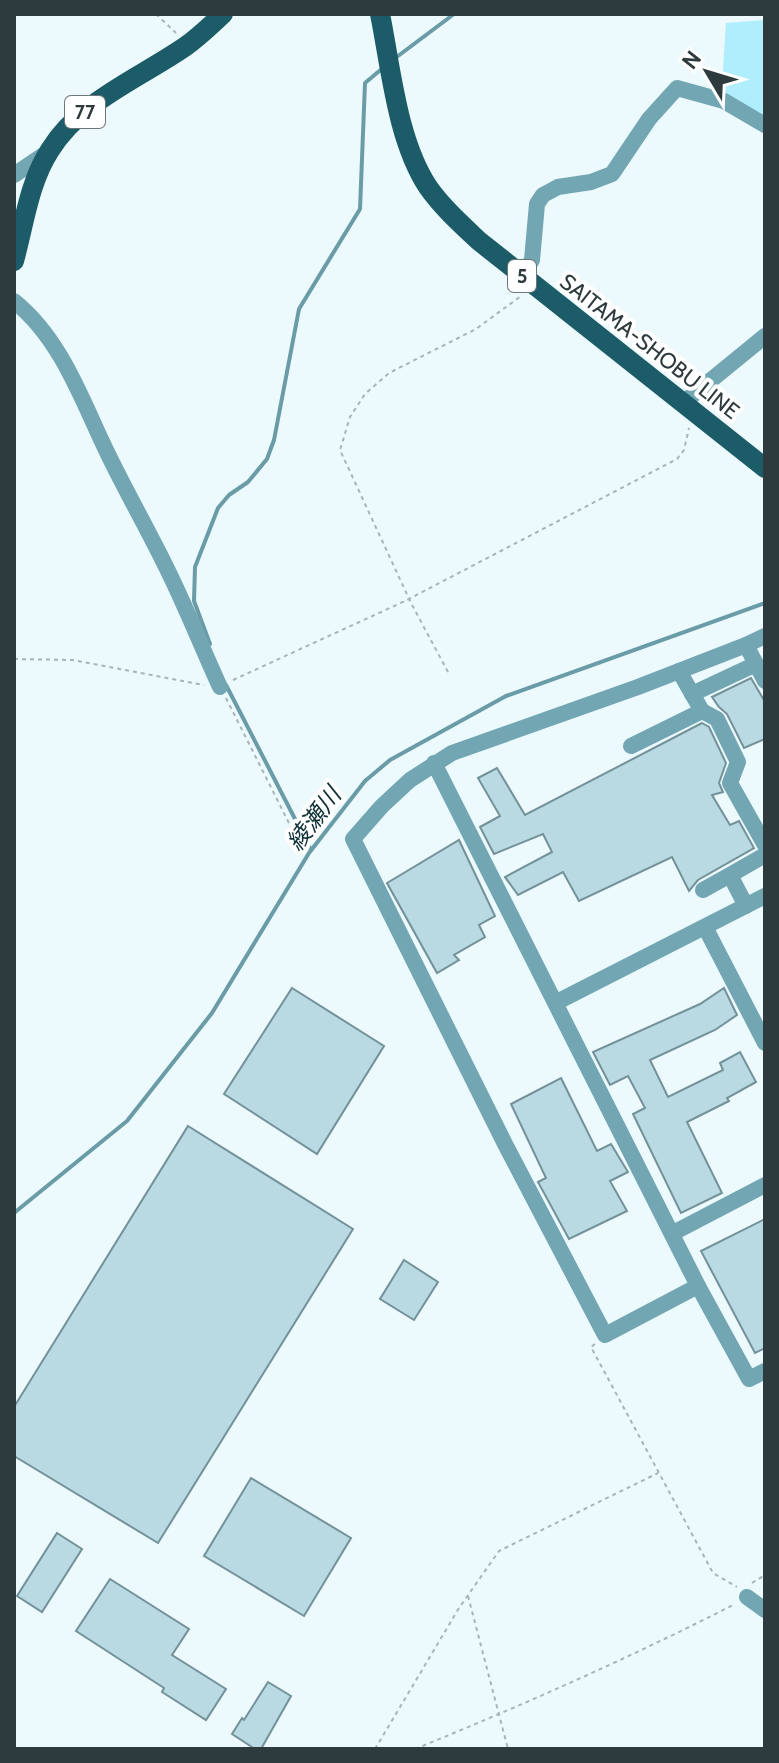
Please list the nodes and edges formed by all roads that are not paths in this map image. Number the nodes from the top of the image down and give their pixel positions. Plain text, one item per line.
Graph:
1 (223, 14) edge
2 (380, 14) edge
3 (765, 125) edge
4 (48, 152) junction
5 (14, 175) edge
6 (14, 261) edge
7 (528, 281) junction
8 (14, 301) edge
9 (765, 336) edge
10 (688, 407) junction
11 (765, 468) edge
12 (765, 636) edge
13 (746, 645) junction
14 (756, 664) junction
15 (679, 671) junction
16 (765, 681) edge
17 (220, 687) road end
18 (692, 694) junction
19 (702, 711) junction
20 (631, 746) dead end
21 (434, 763) junction
22 (765, 845) edge
23 (765, 855) edge
24 (730, 875) junction
25 (703, 890) dead end
26 (765, 896) edge
27 (746, 906) junction
28 (705, 927) junction
29 (557, 1002) junction
30 (765, 1043) edge
31 (765, 1185) edge
32 (673, 1233) junction
33 (698, 1286) junction
34 (765, 1371) edge
35 (744, 1594) road end
36 (765, 1610) edge

1 - 4 main road, 77
2 - 7 main road, SAITAMA-SHOBU LINE / 5
3 - 7 street
4 - 5 street
4 - 6 main road, 77
7 - 10 main road, SAITAMA-SHOBU LINE / 5
8 - 17 street
9 - 10 street
10 - 11 main road, SAITAMA-SHOBU LINE / 5
12 - 13 street
13 - 14 street
13 - 15 street
14 - 16 street
14 - 18 street
15 - 18 street
15 - 21 street
18 - 19 street
19 - 20 street
19 - 22 street
21 - 29 street
21 - 33 street
23 - 24 street
24 - 25 street
24 - 27 street
26 - 27 street
27 - 28 street
28 - 29 street
28 - 30 street
29 - 32 street
31 - 32 street
32 - 33 street
33 - 34 street
35 - 36 street

